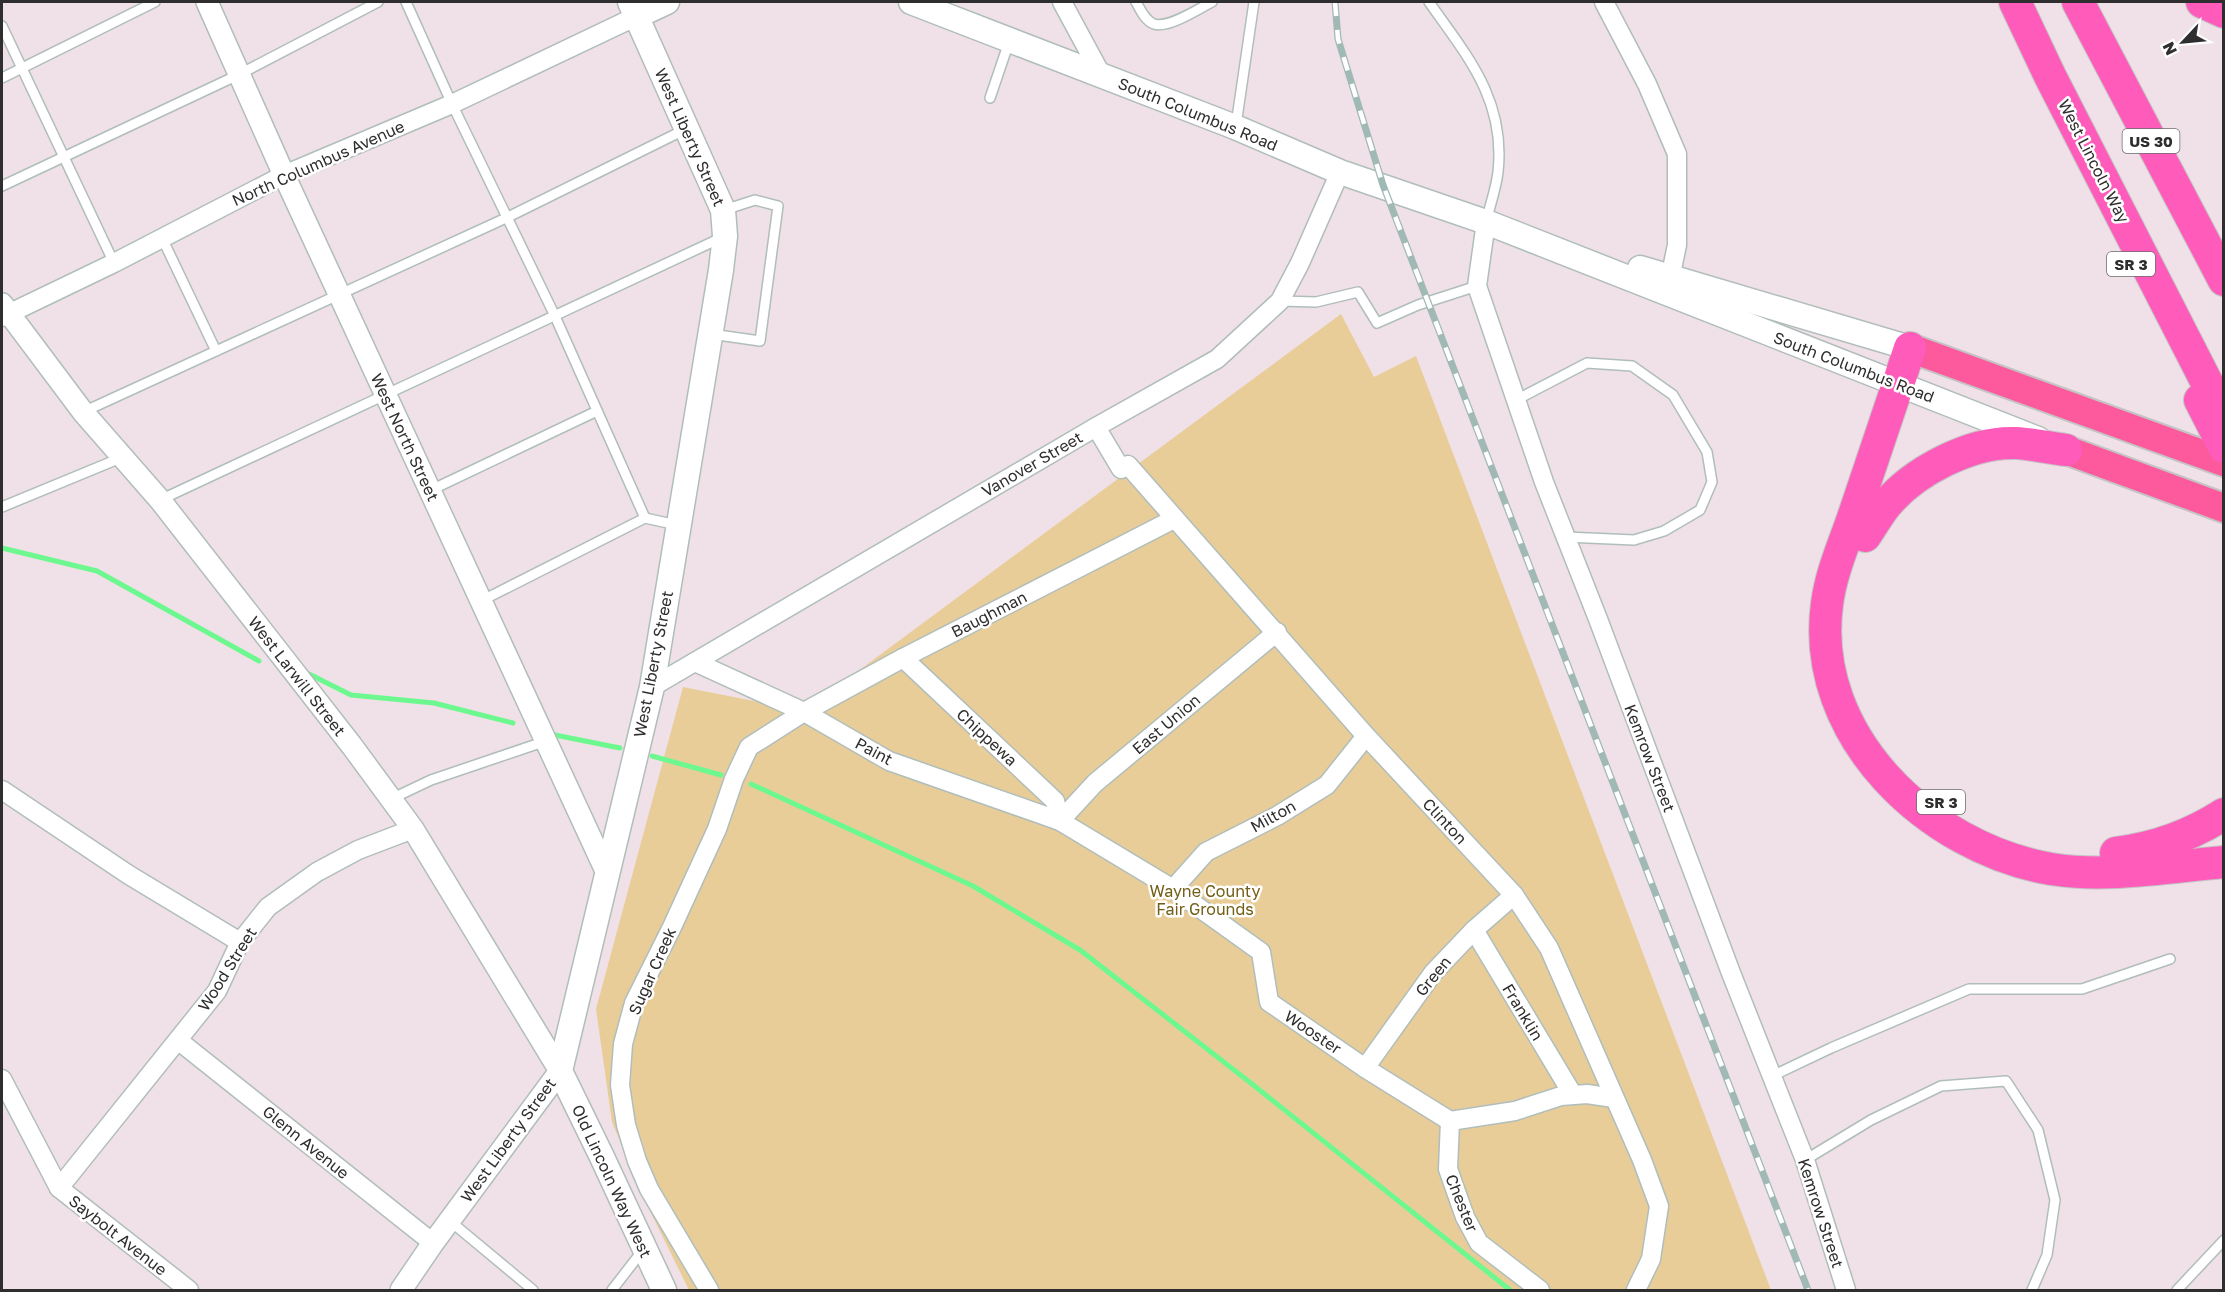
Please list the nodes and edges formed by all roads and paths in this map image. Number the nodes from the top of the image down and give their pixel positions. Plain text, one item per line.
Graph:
1 (156, 2) edge
2 (207, 2) edge
3 (378, 2) edge
4 (406, 2) edge
5 (667, 2) edge
6 (911, 2) edge
7 (1062, 2) edge
8 (1136, 2) edge
9 (1212, 2) edge
10 (1254, 2) edge
11 (1429, 2) edge
12 (1604, 2) edge
13 (2015, 2) edge
14 (2078, 2) edge
15 (2202, 2) edge
16 (634, 9) edge
17 (2223, 12) edge
18 (2, 26) edge
19 (1010, 40) junction
20 (22, 68) junction
21 (238, 75) junction
22 (1102, 76) junction
23 (2050, 76) junction
24 (2, 78) edge
25 (990, 99) dead end
26 (452, 104) junction
27 (1235, 127) junction
28 (686, 129) junction
29 (64, 156) junction
30 (1340, 172) junction
31 (284, 175) junction
32 (2, 186) edge
33 (723, 210) junction
34 (506, 218) junction
35 (1486, 222) junction
36 (725, 236) junction
37 (162, 238) junction
38 (114, 263) junction
39 (2223, 280) edge
40 (1669, 285) junction
41 (1477, 286) junction
42 (339, 294) junction
43 (1280, 301) junction
44 (4, 312) edge
45 (554, 314) junction
46 (711, 334) junction
47 (216, 351) junction
48 (1917, 351) junction
49 (1906, 388) junction
50 (386, 396) junction
51 (1516, 400) junction
52 (597, 411) junction
53 (83, 412) junction
54 (2223, 416) edge
55 (1096, 427) junction
56 (2223, 447) edge
57 (2066, 450) junction
58 (123, 457) junction
59 (2223, 462) edge
60 (429, 491) junction
61 (160, 500) junction
62 (2, 507) edge
63 (2223, 508) edge
64 (645, 518) junction
65 (1174, 519) junction
66 (679, 525) junction
67 (1865, 536) junction
68 (1565, 537) junction
69 (481, 601) junction
70 (1277, 632) junction
71 (903, 658) junction
72 (695, 662) junction
73 (652, 687) junction
74 (804, 712) junction
75 (1366, 736) junction
76 (546, 741) junction
77 (2, 790) edge
78 (391, 799) junction
79 (2223, 814) edge
80 (1060, 821) junction
81 (413, 829) junction
82 (2223, 862) edge
83 (606, 871) junction
84 (1173, 889) junction
85 (1514, 895) junction
86 (1473, 930) junction
87 (240, 942) junction
88 (2170, 959) dead end
89 (179, 1041) junction
90 (1365, 1068) junction
91 (560, 1071) junction
92 (1772, 1076) junction
93 (2, 1079) edge
94 (1573, 1095) junction
95 (1614, 1098) junction
96 (1450, 1121) junction
97 (1805, 1160) junction
98 (59, 1188) junction
99 (450, 1220) junction
100 (2223, 1240) edge
101 (433, 1243) junction
102 (644, 1248) junction
103 (189, 1290) edge
104 (401, 1290) edge
105 (533, 1290) edge
106 (612, 1290) edge
107 (664, 1290) edge
108 (709, 1290) edge
109 (1540, 1290) edge
110 (1636, 1290) edge
111 (1846, 1290) edge
112 (2032, 1290) edge
113 (2177, 1290) edge

1 - 20 lane
2 - 21 street, West North Street
3 - 21 lane
4 - 26 lane
5 - 16 main road
6 - 19 main road, South Columbus Road
7 - 22 street
8 - 9 lane
10 - 27 lane
11 - 35 lane
12 - 40 street
13 - 23 highway, West Lincoln Way
14 - 39 highway, US 30
15 - 17 highway
16 - 26 street, North Columbus Avenue
16 - 28 main road, West Liberty Street
18 - 20 lane
19 - 22 main road, South Columbus Road
19 - 25 lane
20 - 24 lane
20 - 29 lane
21 - 29 lane
21 - 31 street, West North Street
22 - 27 main road, South Columbus Road
23 - 54 highway, West Lincoln Way
23 - 56 highway, SR 3
26 - 31 street, North Columbus Avenue
26 - 34 lane
27 - 30 main road, South Columbus Road
28 - 33 main road, West Liberty Street
28 - 34 lane
29 - 32 lane
29 - 38 lane
30 - 35 main road, South Columbus Road
30 - 43 street, Vanover Street
31 - 37 street, North Columbus Avenue
31 - 42 street, West North Street
33 - 36 main road, West Liberty Street
33 - 46 lane
34 - 42 lane
34 - 45 lane
35 - 40 main road, South Columbus Road
35 - 41 street, Kemrow Street
36 - 45 lane
36 - 46 main road, West Liberty Street
37 - 38 street, North Columbus Avenue
37 - 47 lane
38 - 44 street, North Columbus Avenue
40 - 48 main road, South Columbus Road
40 - 49 main road, South Columbus Road
41 - 43 lane
41 - 51 street, Kemrow Street
42 - 47 lane
42 - 50 street, West North Street
43 - 55 street, Vanover Street
44 - 53 street, West Larwill Street
45 - 50 lane
45 - 52 lane
46 - 66 main road, West Liberty Street
47 - 53 lane
48 - 49 highway
48 - 59 highway, South Columbus Road
49 - 57 main road, South Columbus Road
49 - 67 highway
49 - 82 highway
50 - 60 street, West North Street
50 - 61 lane
51 - 68 street, Kemrow Street
51 - 68 lane
52 - 60 lane
52 - 64 lane
53 - 58 street, West Larwill Street
55 - 65 street, Clinton
55 - 72 street, Vanover Street
57 - 63 highway, South Columbus Road / SR 3
57 - 67 highway, SR 3
58 - 61 street, West Larwill Street
58 - 62 lane
60 - 69 street, West North Street
61 - 78 street, West Larwill Street
64 - 66 lane
64 - 69 lane
65 - 70 street, Clinton
65 - 71 street, Baughman
66 - 73 main road, West Liberty Street
67 - 79 highway, SR 3
68 - 92 street, Kemrow Street
69 - 76 street, West North Street
70 - 75 street, Clinton
70 - 80 street, East Union
71 - 74 street, Baughman
71 - 80 street, Chippewa
72 - 73 street, Vanover Street
72 - 74 street, Paint
73 - 83 main road, West Liberty Street
74 - 80 street, Paint
74 - 108 street, Sugar Creek
75 - 84 street, Milton
75 - 85 street, Clinton
76 - 78 lane
76 - 83 street, West North Street
77 - 87 street
78 - 81 street, West Larwill Street
80 - 84 street, Wooster
81 - 87 street, Wood Street
81 - 91 street, West Larwill Street
83 - 91 main road, West Liberty Street
84 - 90 street, Wooster
85 - 86 street, Green
85 - 95 street, Clinton
86 - 90 street, Green
86 - 94 street, Franklin
87 - 89 street, Wood Street
88 - 92 lane
89 - 98 street, Wood Street
89 - 101 street, Glenn Avenue
90 - 96 street, Wooster
91 - 99 street, West Liberty Street
91 - 102 main road, Old Lincoln Way West
92 - 97 street, Kemrow Street
93 - 98 street, Saybolt Avenue
94 - 95 street
94 - 96 street
95 - 110 street, Clinton
96 - 109 street, Chester
97 - 111 street, Kemrow Street
97 - 112 lane
98 - 103 street, Saybolt Avenue
99 - 101 street, West Liberty Street
99 - 105 lane
100 - 113 lane
101 - 104 street, West Liberty Street
102 - 106 lane
102 - 107 main road, Old Lincoln Way West

